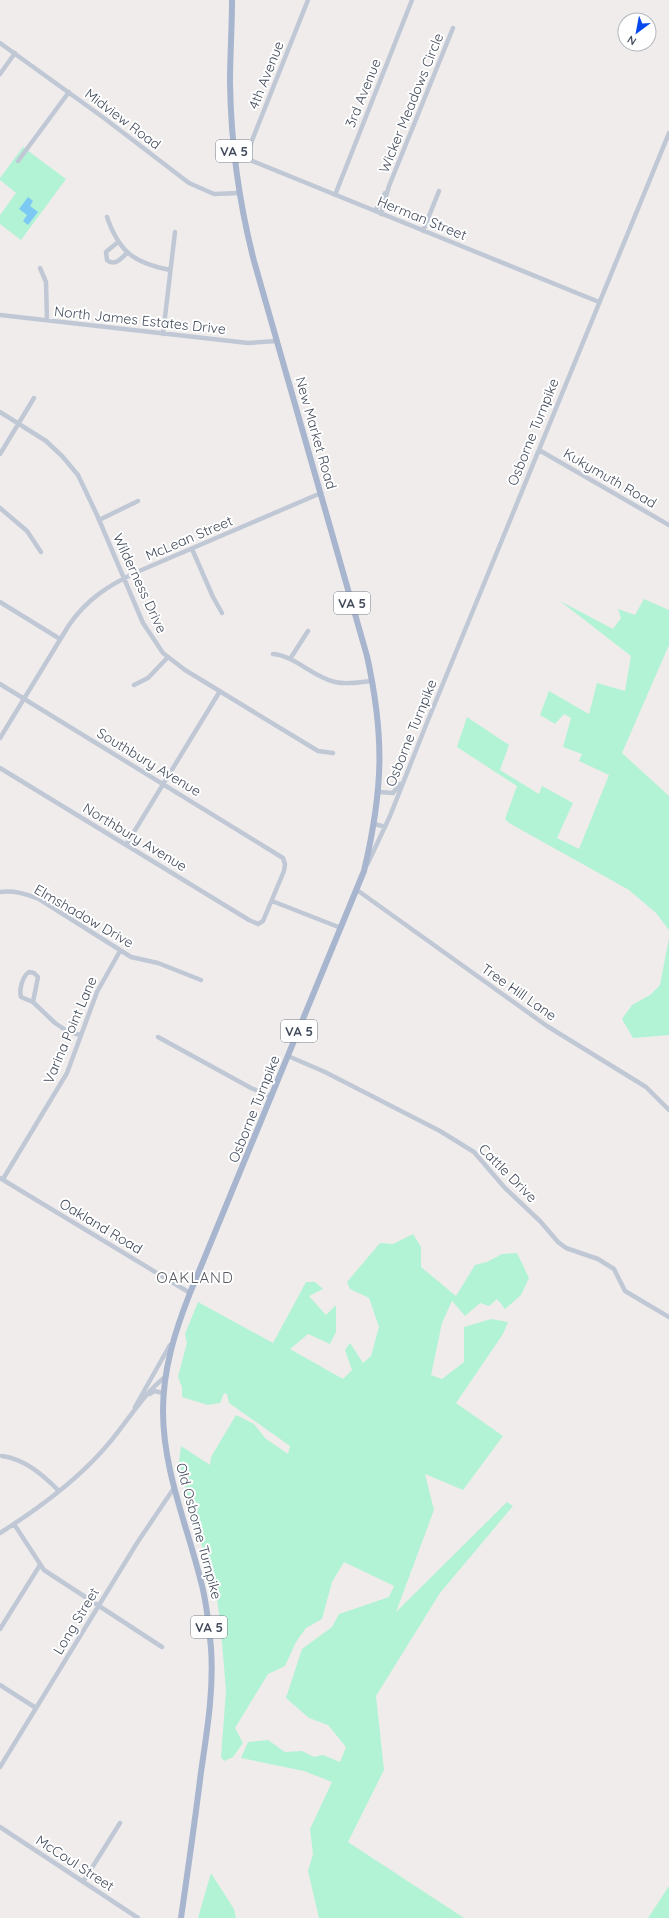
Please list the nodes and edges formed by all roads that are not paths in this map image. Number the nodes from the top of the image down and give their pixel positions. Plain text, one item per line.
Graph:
1 (232, 0) edge
2 (308, 0) edge
3 (412, 0) edge
4 (453, 28) dead end
5 (0, 43) edge
6 (15, 53) junction
7 (0, 74) edge
8 (69, 92) junction
9 (669, 133) edge
10 (235, 158) junction
11 (245, 158) junction
12 (18, 161) dead end
13 (389, 186) junction
14 (439, 191) dead end
15 (239, 194) junction
16 (334, 195) junction
17 (375, 211) junction
18 (381, 214) junction
19 (107, 217) dead end
20 (423, 231) junction
21 (175, 232) dead end
22 (118, 242) junction
23 (127, 253) junction
24 (40, 268) dead end
25 (170, 270) junction
26 (600, 302) junction
27 (0, 315) edge
28 (47, 320) junction
29 (162, 334) junction
30 (277, 341) junction
31 (34, 398) dead end
32 (0, 412) edge
33 (18, 424) junction
34 (539, 450) junction
35 (0, 454) edge
36 (321, 493) junction
37 (138, 502) dead end
38 (0, 508) edge
39 (99, 520) junction
40 (669, 525) edge
41 (192, 549) junction
42 (41, 552) dead end
43 (124, 578) junction
44 (0, 602) edge
45 (222, 613) dead end
46 (308, 631) dead end
47 (60, 639) junction
48 (273, 654) dead end
49 (168, 657) junction
50 (290, 659) junction
51 (372, 681) junction
52 (0, 684) edge
53 (134, 685) dead end
54 (220, 691) junction
55 (24, 699) junction
56 (0, 738) edge
57 (333, 753) dead end
58 (0, 768) edge
59 (404, 780) junction
60 (163, 783) junction
61 (379, 792) junction
62 (375, 824) junction
63 (385, 827) junction
64 (126, 845) junction
65 (364, 871) junction
66 (357, 890) junction
67 (0, 892) edge
68 (272, 901) junction
69 (341, 928) junction
70 (120, 951) junction
71 (201, 980) dead end
72 (33, 1002) junction
73 (80, 1036) junction
74 (158, 1037) dead end
75 (288, 1056) junction
76 (272, 1097) junction
77 (669, 1110) edge
78 (1, 1179) edge
79 (190, 1293) junction
80 (669, 1317) edge
81 (173, 1340) junction
82 (166, 1377) junction
83 (163, 1393) junction
84 (148, 1394) junction
85 (131, 1414) junction
86 (2, 1456) dead end
87 (174, 1488) junction
88 (59, 1492) junction
89 (14, 1524) junction
90 (0, 1533) edge
91 (40, 1565) junction
92 (99, 1605) junction
93 (0, 1629) edge
94 (162, 1647) dead end
95 (0, 1685) edge
96 (36, 1708) junction
97 (0, 1768) edge
98 (120, 1823) dead end
99 (0, 1827) edge
100 (83, 1882) junction
101 (138, 1918) edge
102 (181, 1918) edge

1 - 10 main road, New Market Road / VA 5
2 - 11 street, 4th Avenue
3 - 16 street, 3rd Avenue
4 - 13 street, Wicker Meadows Circle
5 - 6 street, Midview Road
6 - 7 street
6 - 8 street, Midview Road
8 - 12 street
8 - 15 street, Midview Road
9 - 26 street, Osborne Turnpike
10 - 11 street, Herman Street
10 - 15 main road, New Market Road / VA 5
11 - 16 street, Herman Street
13 - 17 street, Wicker Meadows Circle
13 - 18 street, Wicker Meadows Circle
14 - 20 street
15 - 30 main road, New Market Road / VA 5
16 - 17 street, Herman Street
17 - 18 street, Herman Street
18 - 20 street, Herman Street
19 - 22 street
20 - 26 street, Herman Street
21 - 25 street
22 - 23 street
22 - 23 street
23 - 25 street
24 - 28 street
25 - 29 street
26 - 34 street, Osborne Turnpike
27 - 28 street, North James Estates Drive
28 - 29 street, North James Estates Drive
29 - 30 street, North James Estates Drive
30 - 36 main road, New Market Road / VA 5
31 - 33 street
32 - 33 street, Wilderness Drive
33 - 35 street
33 - 39 street, Wilderness Drive
34 - 40 street, Kukymuth Road
34 - 59 street, Osborne Turnpike
36 - 41 street, McLean Street
36 - 51 main road, New Market Road / VA 5
37 - 39 street
38 - 42 street
39 - 43 street, Wilderness Drive
41 - 43 street, McLean Street
41 - 45 street
43 - 47 street, McLean Street
43 - 49 street, Wilderness Drive
44 - 47 street
46 - 50 street
47 - 55 street, McLean Street
48 - 50 street
49 - 53 street
49 - 54 street, Wilderness Drive
50 - 51 street
51 - 61 main road, New Market Road / VA 5
52 - 55 street, Southbury Avenue
54 - 57 street, Wilderness Drive
54 - 60 street
55 - 56 street, McLean Street
55 - 60 street, Southbury Avenue
58 - 64 street, Northbury Avenue
59 - 61 street
59 - 63 street, Osborne Turnpike
60 - 64 street
60 - 68 street, Southbury Avenue
61 - 62 main road, New Market Road / VA 5
62 - 63 street
62 - 65 main road, New Market Road / VA 5
63 - 65 street, Osborne Turnpike
64 - 68 street, Northbury Avenue
65 - 66 main road, Osborne Turnpike / VA 5
66 - 69 main road, Osborne Turnpike / VA 5
66 - 77 street, Tree Hill Lane
67 - 70 street, Elmshadow Drive
68 - 69 street
69 - 75 main road, Osborne Turnpike / VA 5
70 - 71 street, Elmshadow Drive
70 - 73 street, Varina Point Lane
72 - 72 street
72 - 73 street
73 - 78 street, Varina Point Lane
74 - 76 street
75 - 76 main road, Osborne Turnpike / VA 5
75 - 80 street, Cattle Drive
76 - 79 main road, Osborne Turnpike / VA 5
78 - 79 street, Oakland Road
79 - 81 main road, Osborne Turnpike / VA 5
81 - 82 main road, Old Osborne Turnpike / VA 5
81 - 85 street
82 - 83 main road, Old Osborne Turnpike / VA 5
82 - 84 street
83 - 84 street
83 - 87 main road, Old Osborne Turnpike / VA 5
84 - 85 street
85 - 88 street
86 - 88 street
87 - 92 street, Long Street
87 - 102 main road, Old Osborne Turnpike / VA 5
88 - 89 street
89 - 90 street
89 - 91 street
91 - 92 street
91 - 93 street
92 - 94 street
92 - 96 street, Long Street
95 - 96 street
96 - 97 street, Long Street
98 - 100 street
99 - 100 street, McCoul Street
100 - 101 street, McCoul Street

